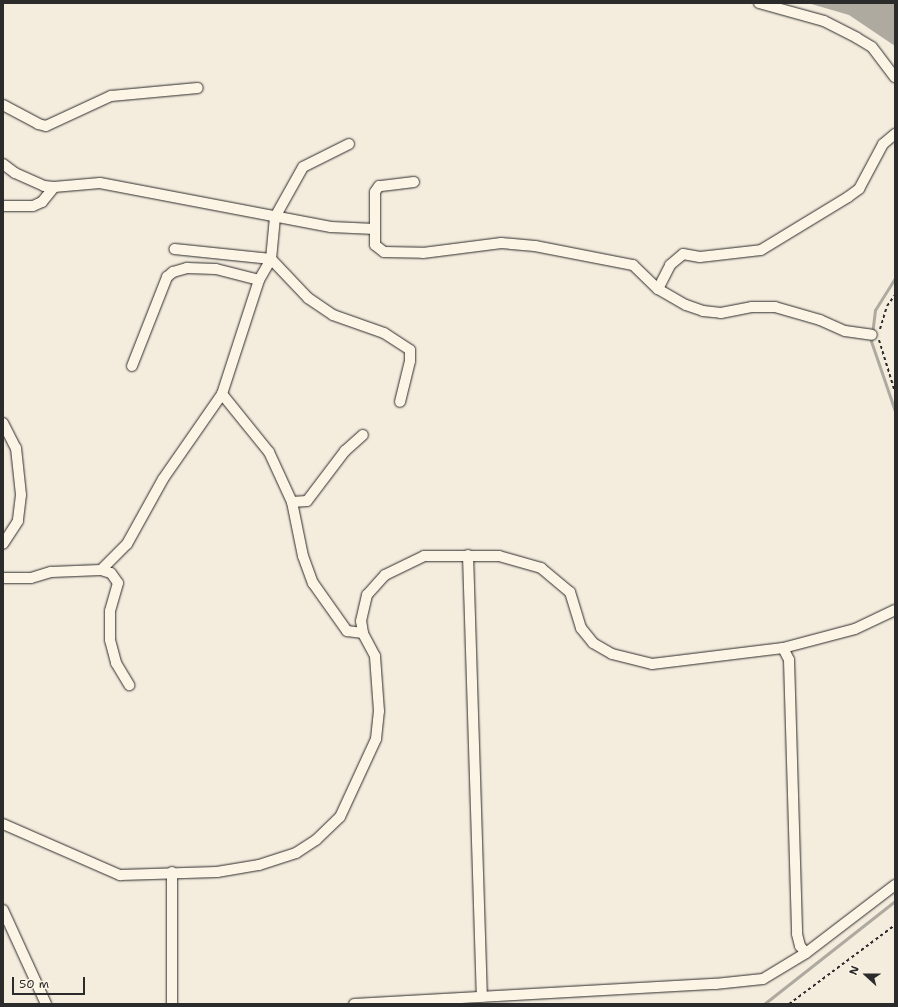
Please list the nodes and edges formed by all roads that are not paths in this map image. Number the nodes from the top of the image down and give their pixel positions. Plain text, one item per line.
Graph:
1 (759, 3) edge
2 (895, 77) edge
3 (198, 88) dead end
4 (3, 105) edge
5 (895, 134) edge
6 (349, 144) dead end
7 (3, 164) edge
8 (414, 182) dead end
9 (54, 188) junction
10 (3, 206) edge
11 (275, 217) junction
12 (375, 229) junction
13 (175, 249) dead end
14 (271, 259) junction
15 (259, 280) junction
16 (658, 289) junction
17 (872, 335) dead end
18 (132, 366) dead end
19 (222, 394) junction
20 (400, 402) dead end
21 (3, 423) edge
22 (363, 435) dead end
23 (292, 502) junction
24 (3, 544) edge
25 (468, 555) junction
26 (101, 570) junction
27 (3, 578) edge
28 (895, 610) edge
29 (363, 633) junction
30 (783, 648) junction
31 (129, 685) dead end
32 (3, 824) edge
33 (172, 872) junction
34 (895, 885) edge
35 (3, 910) edge
36 (806, 953) junction
37 (482, 997) junction
38 (46, 1004) edge
39 (172, 1004) edge
40 (354, 1004) edge

1 - 2 lane
3 - 4 lane
5 - 16 lane
6 - 11 lane
7 - 9 lane
8 - 12 lane
9 - 10 lane
9 - 11 lane
11 - 12 lane
11 - 14 lane
12 - 16 lane
13 - 14 lane
14 - 15 lane
14 - 20 lane
15 - 18 lane
15 - 19 lane
16 - 17 lane
19 - 23 lane
19 - 26 lane
21 - 24 lane
22 - 23 lane
23 - 29 lane
25 - 29 lane
25 - 30 lane
25 - 37 lane
26 - 27 lane
26 - 31 lane
28 - 30 lane
29 - 33 lane
30 - 36 lane
32 - 33 lane
33 - 39 lane
34 - 36 lane
35 - 38 lane
36 - 37 lane
37 - 40 lane

